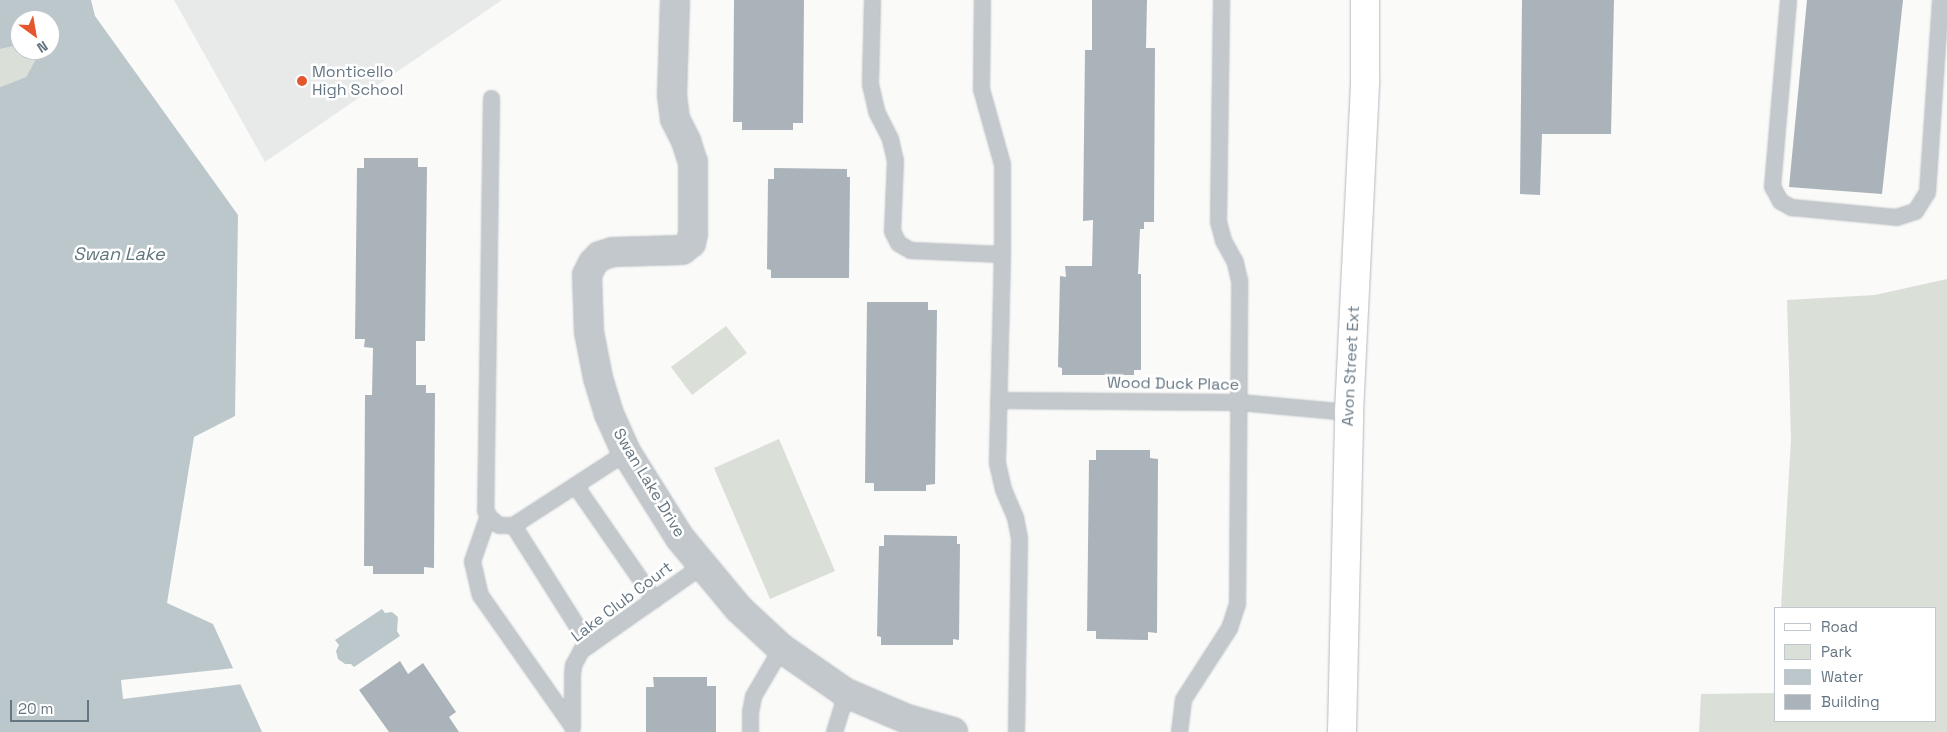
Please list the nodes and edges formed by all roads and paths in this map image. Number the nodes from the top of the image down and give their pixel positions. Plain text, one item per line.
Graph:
1 (675, 0) edge
2 (872, 0) edge
3 (982, 0) edge
4 (1221, 0) edge
5 (1364, 0) edge
6 (1788, 0) edge
7 (1940, 0) edge
8 (491, 98) dead end
9 (1002, 254) junction
10 (998, 400) junction
11 (1239, 402) junction
12 (1348, 412) junction
13 (626, 452) junction
14 (575, 485) junction
15 (488, 515) junction
16 (513, 525) junction
17 (701, 566) junction
18 (654, 599) junction
19 (589, 645) junction
20 (781, 648) junction
21 (846, 693) junction
22 (572, 729) edge
23 (750, 732) edge
24 (834, 732) edge
25 (953, 732) edge
26 (1016, 732) edge
27 (1179, 732) edge
28 (1342, 732) edge

1 - 13 street, Swan Lake Drive
2 - 9 lane
3 - 9 lane
4 - 11 lane
5 - 12 main road, Avon Street Ext
6 - 7 lane
8 - 15 lane
9 - 10 lane
10 - 11 lane, Wood Duck Place
10 - 26 lane
11 - 12 lane, Wood Duck Place
11 - 27 lane
12 - 28 main road, Avon Street Ext
13 - 14 lane
13 - 17 street, Swan Lake Drive
14 - 16 lane
14 - 18 lane
15 - 16 lane
15 - 22 lane
16 - 19 lane
17 - 18 lane, Lake Club Court
17 - 20 street, Swan Lake Drive
18 - 19 lane, Lake Club Court
19 - 22 lane, Lake Club Court
20 - 21 street, Swan Lake Drive
20 - 23 lane
21 - 24 lane
21 - 25 street, Swan Lake Drive

